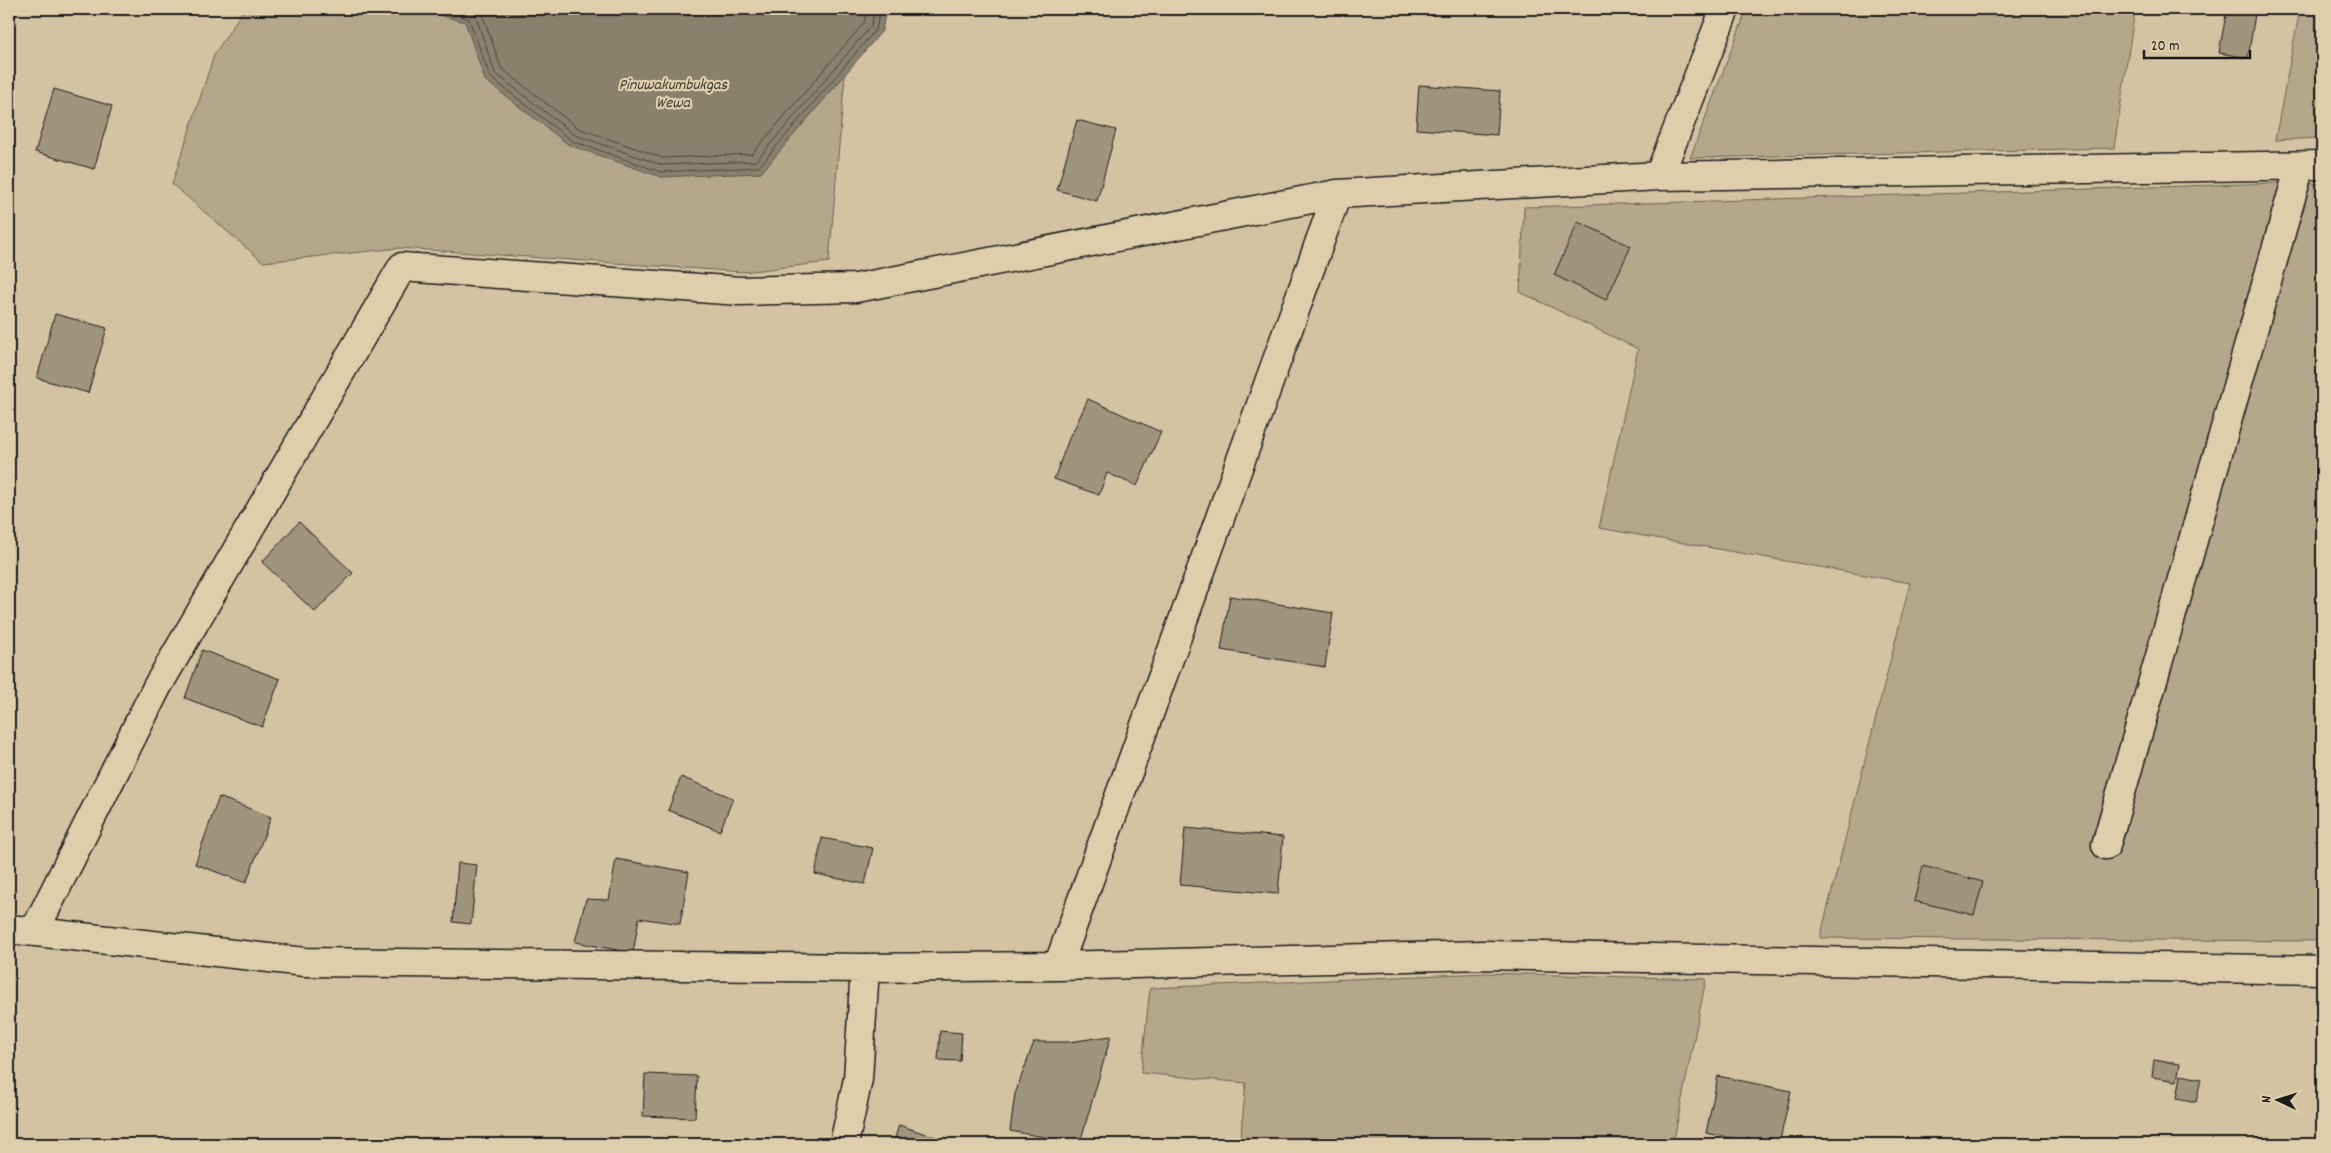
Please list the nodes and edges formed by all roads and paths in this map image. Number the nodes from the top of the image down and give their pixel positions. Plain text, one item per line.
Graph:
1 (1725, 9) edge
2 (2311, 165) edge
3 (1659, 176) junction
4 (1337, 194) junction
5 (2106, 845) dead end
6 (21, 931) edge
7 (1058, 966) junction
8 (865, 968) junction
9 (2322, 970) edge
10 (844, 1144) edge

1 - 3 street
2 - 3 street
2 - 5 street
3 - 4 street
4 - 6 street
4 - 7 street
6 - 8 street
7 - 8 street
7 - 9 street
8 - 10 street

